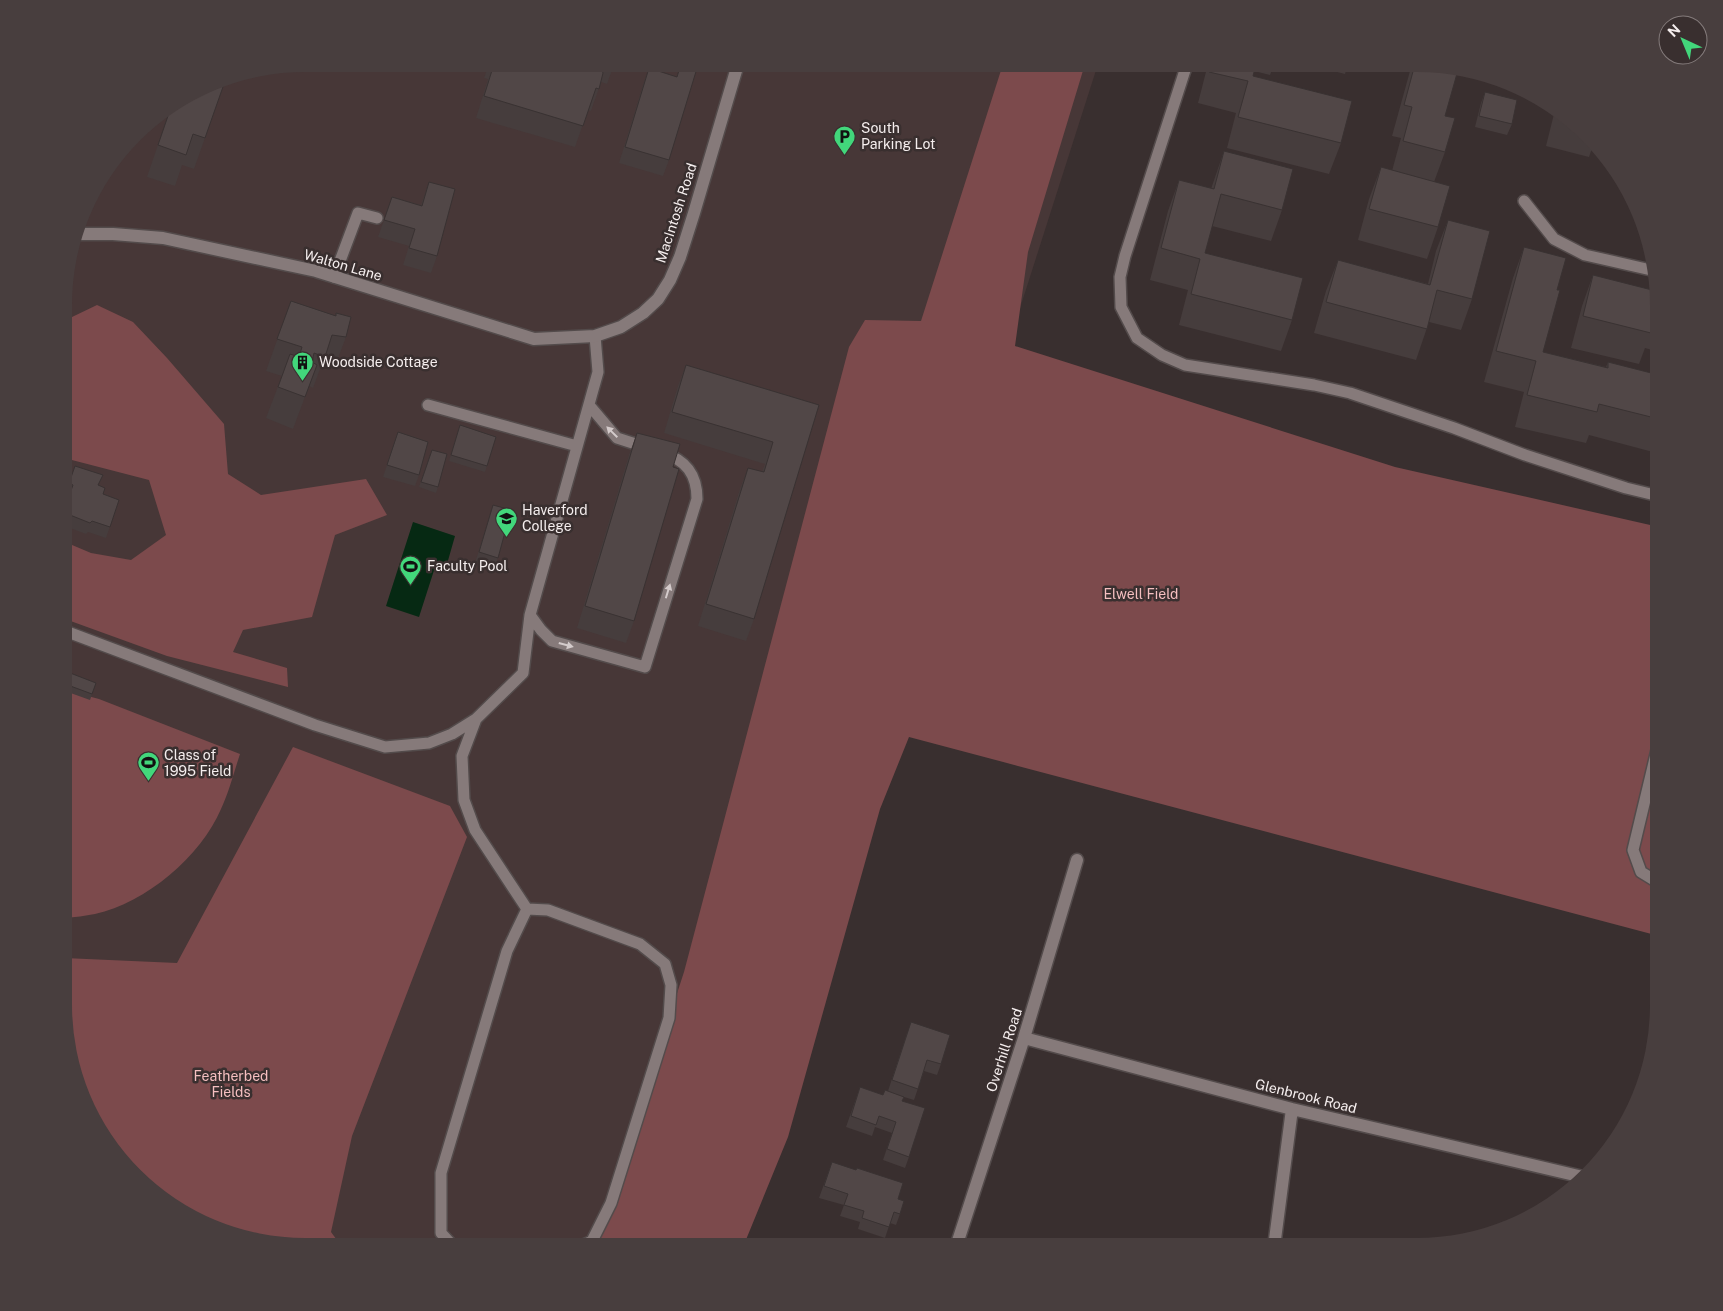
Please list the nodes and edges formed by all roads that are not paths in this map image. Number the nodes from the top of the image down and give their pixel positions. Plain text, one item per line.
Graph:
1 (736, 72) edge
2 (1184, 72) edge
3 (1524, 201) dead end
4 (377, 218) dead end
5 (84, 234) edge
6 (1648, 269) edge
7 (334, 277) junction
8 (595, 336) junction
9 (428, 405) dead end
10 (589, 405) junction
11 (577, 446) junction
12 (1650, 494) edge
13 (530, 615) junction
14 (72, 634) edge
15 (476, 719) junction
16 (1650, 779) edge
17 (1077, 860) dead end
18 (1650, 878) edge
19 (527, 909) junction
20 (1024, 1038) junction
21 (1292, 1109) junction
22 (1577, 1175) edge
23 (446, 1238) edge
24 (594, 1238) edge
25 (959, 1238) edge
26 (1275, 1238) edge

1 - 8 street, MacIntosh Road
2 - 12 lane
3 - 6 lane
4 - 7 lane
5 - 7 street, Walton Lane
7 - 8 street, Walton Lane
8 - 10 lane
9 - 11 lane
10 - 11 lane
13 -> 10 lane
11 - 13 lane
13 - 15 lane
14 - 15 lane
15 - 19 lane
16 - 18 lane
17 - 20 street, Overhill Road
19 - 23 lane
19 - 24 lane
20 - 21 street, Glenbrook Road
20 - 25 street, Overhill Road
21 - 22 street, Glenbrook Road
21 - 26 street

